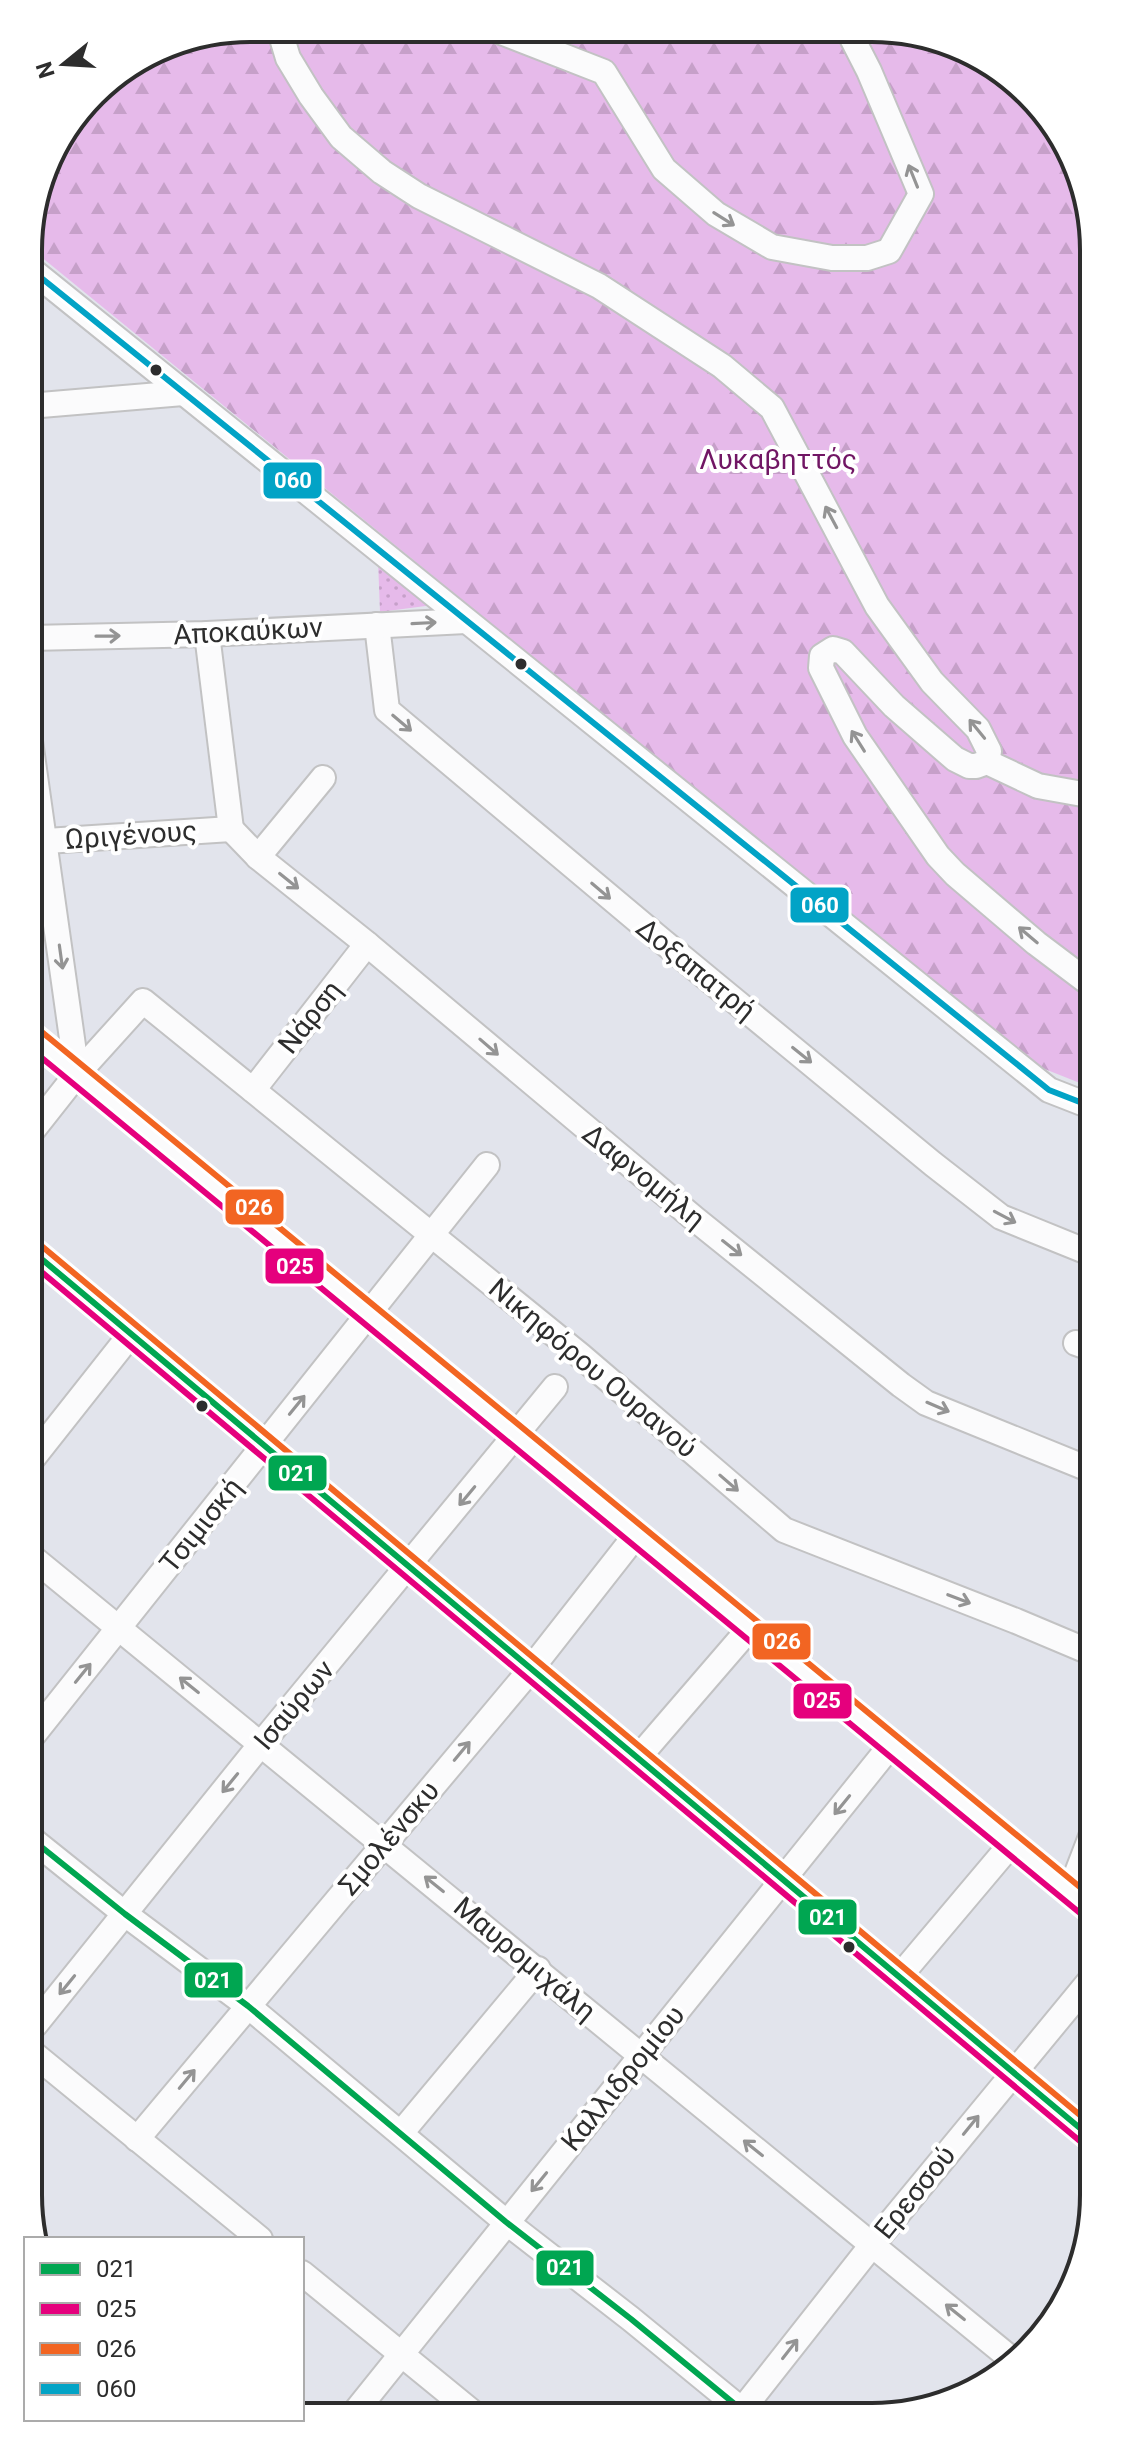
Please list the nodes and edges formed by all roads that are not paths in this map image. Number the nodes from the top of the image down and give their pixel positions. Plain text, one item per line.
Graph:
1 (283, 42) edge
2 (527, 42) edge
3 (854, 42) edge
4 (42, 279) edge
5 (183, 393) junction
6 (42, 405) edge
7 (466, 621) junction
8 (377, 625) junction
9 (207, 634) junction
10 (42, 638) edge
11 (987, 762) junction
12 (323, 778) dead end
13 (1080, 794) edge
14 (231, 829) junction
15 (42, 842) edge
16 (258, 857) junction
17 (42, 866) edge
18 (367, 944) junction
19 (1080, 976) edge
20 (42, 1045) edge
21 (77, 1074) junction
22 (253, 1090) junction
23 (1080, 1102) edge
24 (42, 1118) edge
25 (487, 1165) dead end
26 (433, 1235) junction
27 (1080, 1249) edge
28 (42, 1259) edge
29 (369, 1315) junction
30 (131, 1334) junction
31 (555, 1387) dead end
32 (516, 1436) junction
33 (264, 1446) junction
34 (42, 1447) edge
35 (1080, 1466) edge
36 (636, 1535) junction
37 (42, 1565) edge
38 (407, 1567) junction
39 (119, 1628) junction
40 (750, 1628) junction
41 (1080, 1648) edge
42 (530, 1670) junction
43 (42, 1724) edge
44 (261, 1744) junction
45 (891, 1745) junction
46 (637, 1759) junction
47 (1012, 1843) junction
48 (384, 1844) junction
49 (42, 1847) edge
50 (1080, 1865) edge
51 (782, 1880) junction
52 (1070, 1891) junction
53 (1080, 1900) edge
54 (125, 1914) junction
55 (538, 1969) junction
56 (899, 1977) junction
57 (1080, 1992) edge
58 (248, 2006) junction
59 (42, 2016) edge
60 (641, 2056) junction
61 (42, 2061) edge
62 (1013, 2072) junction
63 (1080, 2128) edge
64 (401, 2133) junction
65 (137, 2139) junction
66 (506, 2222) junction
67 (258, 2237) edge
68 (872, 2245) junction
69 (304, 2275) edge
70 (402, 2354) junction
71 (1005, 2354) edge
72 (362, 2403) edge
73 (461, 2403) edge
74 (733, 2403) edge
75 (748, 2403) edge

11 -> 1 street
2 -> 3 street
4 - 5 street
5 - 6 street
5 - 7 street
8 -> 7 street, Αποκαύκων
7 - 23 street
8 - 9 street, Αποκαύκων
8 -> 27 street, Δοξαπατρή
10 -> 9 street, Αποκαύκων
9 - 14 street
11 - 13 street
19 -> 11 street
12 - 16 street
14 - 15 street, Ωριγένους
14 - 16 street, Δαφνομήλη
16 -> 18 street, Δαφνομήλη
17 -> 21 street
18 - 22 street, Νάρση
18 -> 35 street, Δαφνομήλη
20 - 21 street
21 - 22 street, Νικηφόρου Ουρανού
21 - 24 street
21 - 29 street
22 - 26 street, Νικηφόρου Ουρανού
25 - 26 street, Τσιμισκή
26 - 29 street, Τσιμισκή
26 -> 41 street, Νικηφόρου Ουρανού
28 - 30 street
29 - 32 street
33 -> 29 street, Τσιμισκή
30 - 33 street
30 - 34 street
31 - 32 street, Ισαύρων
32 - 36 street
32 -> 38 street, Ισαύρων
33 - 38 street
33 - 39 street, Τσιμισκή
36 - 40 street
36 - 42 street, Σμολένσκυ
37 - 39 street, Μαυρομιχάλη
38 - 42 street
38 - 44 street, Ισαύρων
43 -> 39 street, Τσιμισκή
44 -> 39 street, Μαυρομιχάλη
40 - 45 street
40 - 46 street
42 - 46 street
48 -> 42 street, Σμολένσκυ
44 - 48 street, Μαυρομιχάλη
44 -> 54 street, Ισαύρων
45 - 47 street
45 -> 51 street, Καλλιδρομίου
46 - 51 street
47 - 52 street
47 - 56 street
55 -> 48 street, Μαυρομιχάλη
48 - 58 street, Σμολένσκυ
49 - 54 street
50 - 52 street
51 - 56 street
51 - 60 street, Καλλιδρομίου
52 - 53 street
54 - 58 street
54 -> 59 street, Ισαύρων
55 - 60 street, Μαυρομιχάλη
55 - 64 street
56 - 62 street
57 - 62 street, Ερεσσού
58 - 64 street
65 -> 58 street, Σμολένσκυ
60 -> 66 street, Καλλιδρομίου
68 -> 60 street, Μαυρομιχάλη
61 - 65 street
62 - 63 street
68 -> 62 street, Ερεσσού
64 - 66 street
65 - 67 street
66 - 70 street, Καλλιδρομίου
66 - 74 street
71 -> 68 street, Μαυρομιχάλη
75 -> 68 street, Ερεσσού
69 - 70 street
70 - 72 street, Καλλιδρομίου
70 - 73 street

